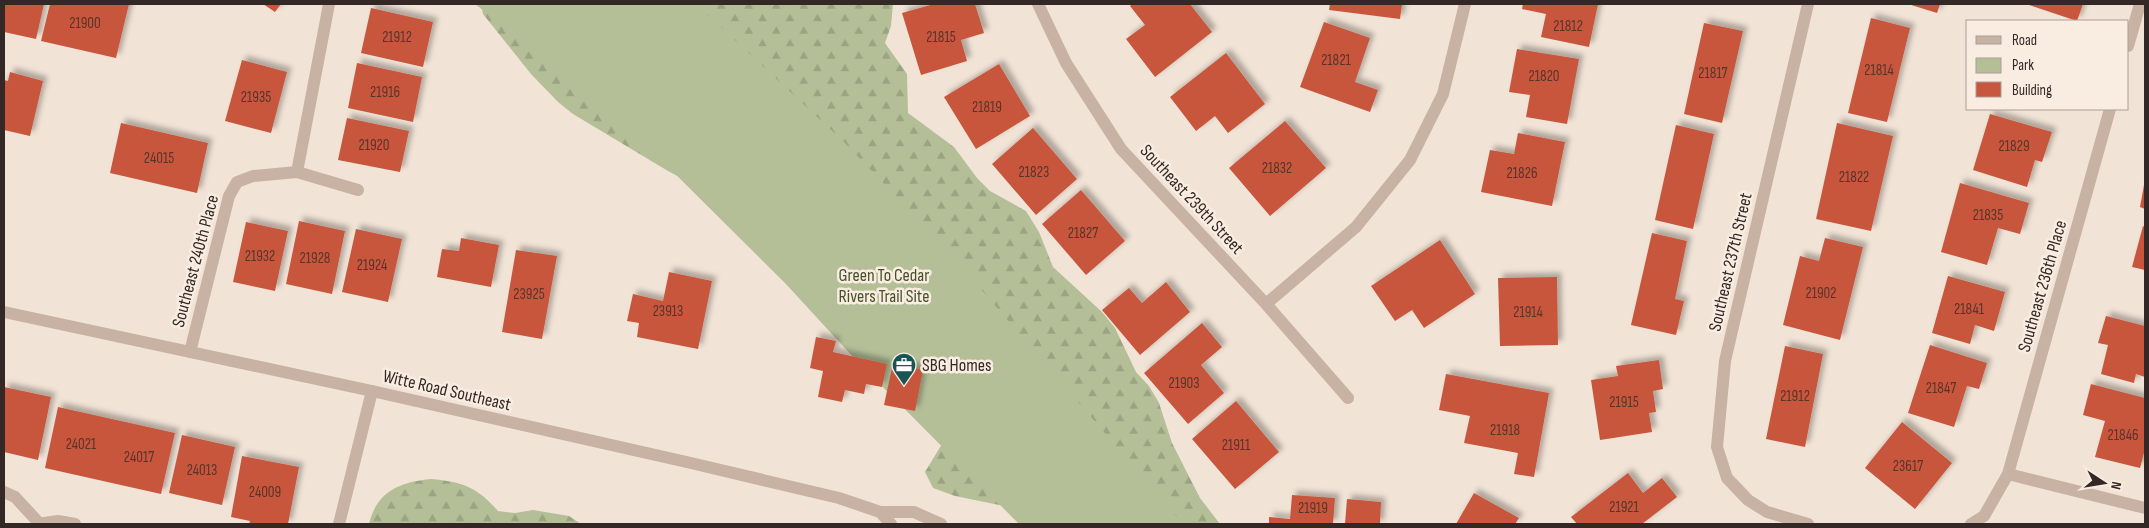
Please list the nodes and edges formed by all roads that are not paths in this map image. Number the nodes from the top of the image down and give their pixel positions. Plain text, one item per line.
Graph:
1 (330, 4) edge
2 (1038, 4) edge
3 (1465, 4) edge
4 (1808, 4) edge
5 (2140, 4) edge
6 (2129, 42) edge
7 (2110, 110) edge
8 (297, 172) junction
9 (358, 190) dead end
10 (1266, 304) junction
11 (4, 312) edge
12 (190, 352) junction
13 (372, 391) junction
14 (1348, 398) dead end
15 (2008, 474) junction
16 (4, 492) edge
17 (2145, 508) edge
18 (880, 512) junction
19 (38, 524) edge
20 (75, 524) edge
21 (339, 524) edge
22 (891, 524) edge
23 (941, 524) edge
24 (1808, 524) edge
25 (1971, 524) edge

1 - 8 street
2 - 10 street, Southeast 239th Street
3 - 10 street
4 - 24 street, Southeast 237th Street
5 - 6 street
7 - 15 street, Southeast 236th Place
8 - 9 street, Southeast 240th Place
8 - 12 street, Southeast 240th Place
10 - 14 street, Southeast 239th Street
11 - 12 street, Witte Road Southeast
12 - 13 street, Witte Road Southeast
13 - 18 street, Witte Road Southeast
13 - 21 street
15 - 17 street
15 - 25 street, Southeast 236th Place
16 - 19 street
18 - 22 street, Witte Road Southeast
18 - 23 street, Witte Road Southeast
19 - 20 street

